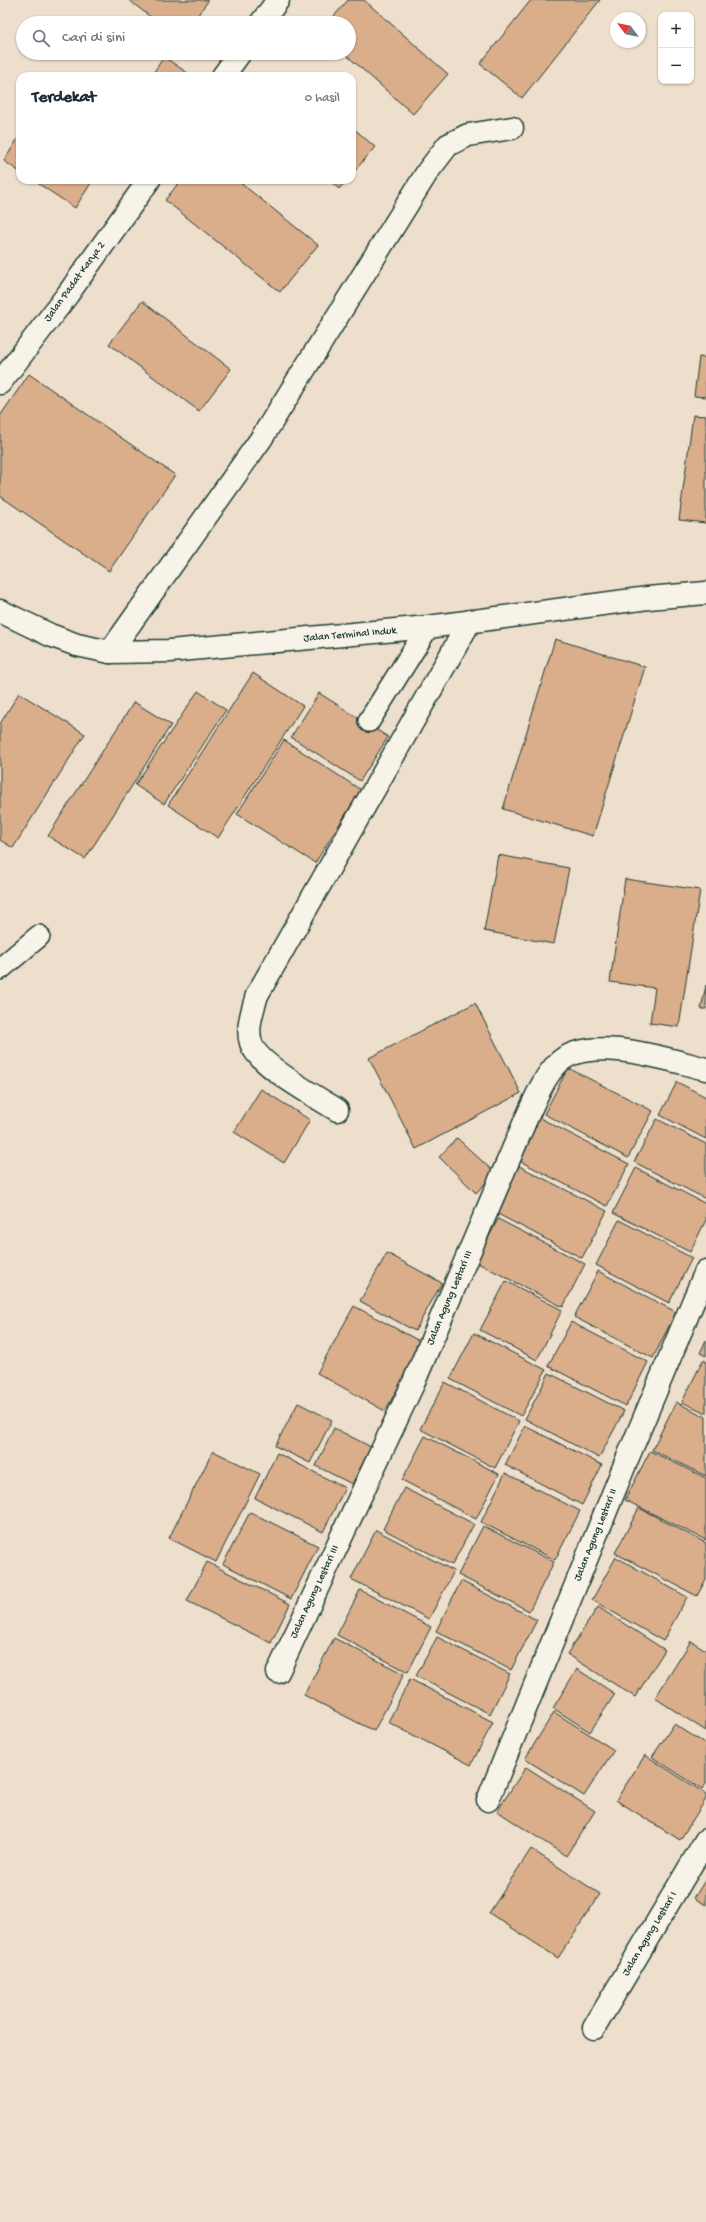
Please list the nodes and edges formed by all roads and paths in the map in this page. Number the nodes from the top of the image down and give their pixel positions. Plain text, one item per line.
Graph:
1 (278, 0) edge
2 (266, 16) edge
3 (235, 60) edge
4 (227, 72) edge
5 (512, 128) dead end
6 (146, 184) edge
7 (0, 383) edge
8 (706, 593) edge
9 (0, 611) edge
10 (470, 621) junction
11 (428, 627) junction
12 (110, 652) junction
13 (369, 721) dead end
14 (39, 936) dead end
15 (0, 969) edge
16 (706, 1069) edge
17 (337, 1110) dead end
18 (706, 1271) edge
19 (278, 1672) dead end
20 (488, 1800) dead end
21 (706, 1840) edge
22 (594, 2028) dead end

1 - 2 main road
3 - 4 main road
5 - 12 main road
6 - 7 main road, Jalan Padat Karya 2
8 - 10 main road, Jalan Terminal Induk
9 - 12 main road, Jalan Terminal Induk
10 - 11 main road, Jalan Terminal Induk
10 - 17 main road
11 - 12 main road, Jalan Terminal Induk
11 - 13 lane
14 - 15 lane
16 - 19 main road, Jalan Agung Lestari III
18 - 20 main road, Jalan Agung Lestari II
21 - 22 main road, Jalan Agung Lestari I

